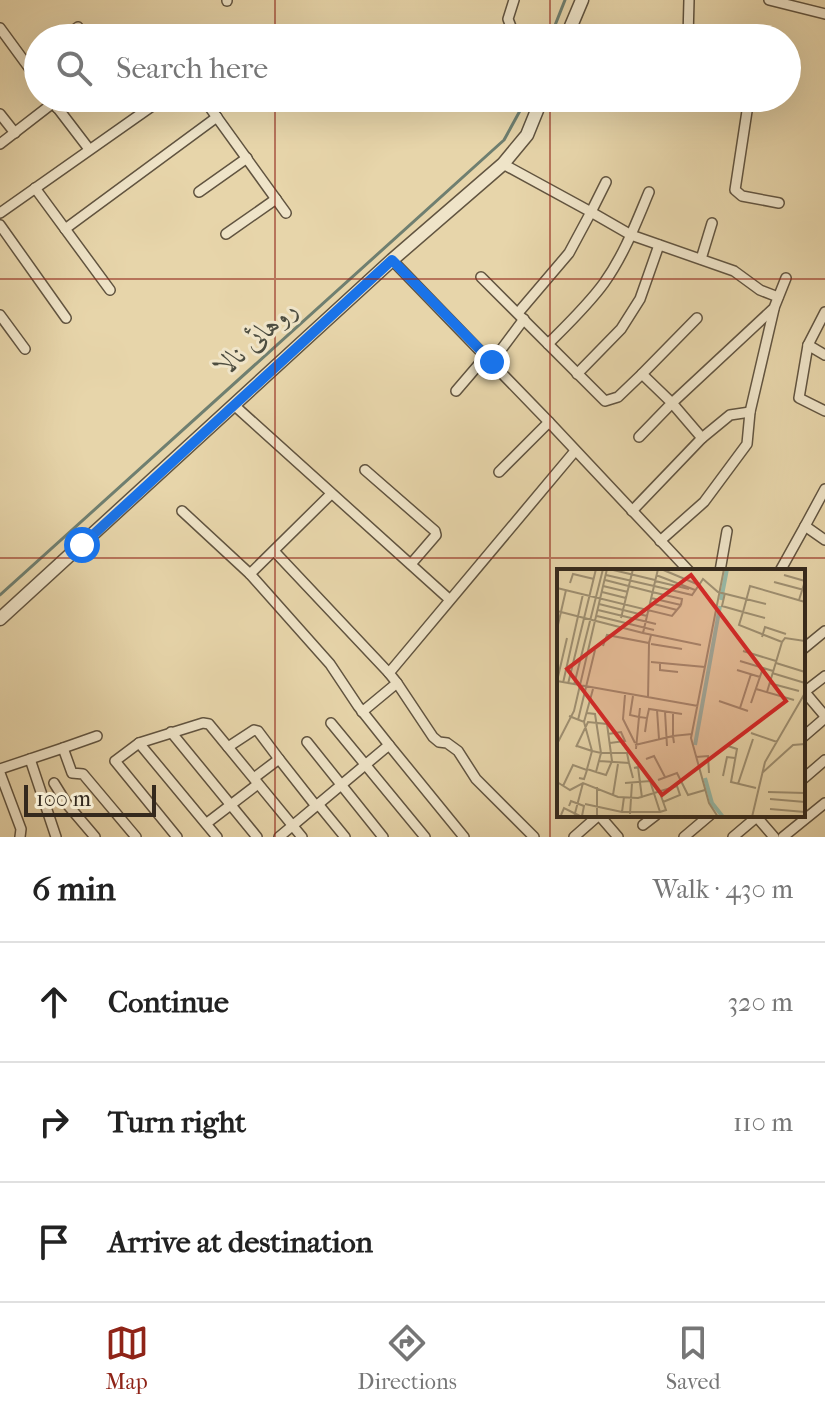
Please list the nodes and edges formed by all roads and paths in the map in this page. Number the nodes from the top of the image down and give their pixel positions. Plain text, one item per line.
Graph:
1 (514, 0) edge
2 (582, 0) edge
3 (689, 0) edge
4 (769, 0) edge
5 (825, 14) edge
6 (510, 24) edge
7 (572, 24) edge
8 (688, 24) edge
9 (0, 28) edge
10 (24, 59) edge
11 (42, 112) edge
12 (60, 112) edge
13 (143, 112) edge
14 (213, 112) edge
15 (536, 112) edge
16 (747, 112) edge
17 (0, 114) edge
18 (217, 117) junction
19 (15, 133) junction
20 (0, 144) edge
21 (89, 149) junction
22 (247, 158) junction
23 (503, 164) junction
24 (606, 182) dead end
25 (35, 188) junction
26 (199, 192) dead end
27 (649, 192) dead end
28 (276, 199) junction
29 (779, 203) dead end
30 (591, 212) junction
31 (0, 213) edge
32 (286, 213) dead end
33 (712, 223) dead end
34 (0, 225) edge
35 (65, 229) junction
36 (226, 234) dead end
37 (631, 235) junction
38 (659, 245) junction
39 (701, 259) junction
40 (392, 260) junction
41 (481, 277) dead end
42 (786, 278) dead end
43 (110, 290) dead end
44 (778, 297) junction
45 (774, 308) junction
46 (825, 312) edge
47 (0, 315) edge
48 (521, 316) junction
49 (66, 318) dead end
50 (697, 318) dead end
51 (548, 344) junction
52 (808, 345) junction
53 (25, 349) dead end
54 (825, 355) edge
55 (489, 359) junction
56 (577, 374) junction
57 (642, 374) junction
58 (456, 391) dead end
59 (672, 403) junction
60 (235, 406) junction
61 (825, 411) edge
62 (750, 412) junction
63 (549, 422) junction
64 (639, 437) dead end
65 (702, 438) junction
66 (575, 451) junction
67 (365, 470) dead end
68 (499, 472) dead end
69 (825, 489) edge
70 (331, 494) junction
71 (182, 511) dead end
72 (632, 511) junction
73 (805, 526) junction
74 (727, 531) dead end
75 (825, 540) edge
76 (660, 541) junction
77 (274, 551) junction
78 (411, 564) junction
79 (687, 569) edge
80 (720, 569) edge
81 (781, 569) edge
82 (250, 574) junction
83 (449, 599) junction
84 (0, 619) edge
85 (825, 631) edge
86 (805, 647) edge
87 (389, 673) junction
88 (825, 676) edge
89 (397, 683) junction
90 (805, 691) edge
91 (805, 694) edge
92 (362, 712) junction
93 (825, 717) edge
94 (331, 723) dead end
95 (171, 732) junction
96 (805, 735) edge
97 (97, 736) dead end
98 (307, 742) dead end
99 (139, 743) junction
100 (389, 745) junction
101 (228, 747) junction
102 (63, 748) junction
103 (30, 759) junction
104 (279, 759) junction
105 (825, 760) edge
106 (365, 765) junction
107 (0, 771) edge
108 (805, 777) edge
109 (256, 781) junction
110 (54, 783) dead end
111 (340, 785) junction
112 (825, 803) edge
113 (230, 805) junction
114 (317, 805) junction
115 (597, 817) edge
116 (601, 817) edge
117 (653, 817) edge
118 (708, 817) edge
119 (756, 817) edge
120 (758, 817) edge
121 (207, 823) junction
122 (292, 825) junction
123 (643, 825) dead end
124 (20, 837) edge
125 (56, 837) edge
126 (95, 837) edge
127 (136, 837) edge
128 (177, 837) edge
129 (217, 837) edge
130 (257, 837) edge
131 (279, 837) edge
132 (302, 837) edge
133 (345, 837) edge
134 (383, 837) edge
135 (425, 837) edge
136 (464, 837) edge
137 (534, 837) edge
138 (574, 837) edge
139 (618, 837) edge
140 (684, 837) edge
141 (733, 837) edge
142 (774, 837) edge
143 (783, 837) edge

1 - 6 street
2 - 7 street
3 - 8 street
4 - 5 street
9 - 10 street
11 - 19 street
12 - 21 street
13 - 21 street
14 - 18 street
15 - 23 street
16 - 29 street
17 - 19 street
18 - 22 street
18 - 35 street
19 - 20 street
21 - 25 street
22 - 26 street
22 - 28 street
23 - 30 street
23 - 40 street
24 - 30 street
25 - 31 street
25 - 35 street
27 - 37 street
28 - 32 street
28 - 36 street
30 - 37 street
30 - 48 street
33 - 39 street
34 - 49 street
35 - 43 street
37 - 38 street
37 - 51 street
38 - 39 street
38 - 56 street
39 - 44 street
40 - 55 street
40 - 60 street
41 - 48 street
42 - 44 street
44 - 45 street
45 - 59 street
45 - 62 street
46 - 52 street
47 - 53 street
48 - 51 street
48 - 55 street
50 - 57 street
51 - 56 street
52 - 54 street
52 - 61 street
55 - 58 street
55 - 63 street
56 - 57 street
57 - 59 street
59 - 64 street
59 - 65 street
60 - 70 street
60 - 84 street
62 - 65 street
62 - 76 street
63 - 66 street
63 - 68 street
65 - 72 street
66 - 72 street
66 - 83 street
67 - 78 street
69 - 73 street
70 - 77 street
70 - 78 street
71 - 82 street
72 - 76 street
73 - 75 street
73 - 81 street
74 - 80 street
76 - 79 street
77 - 82 street
77 - 87 street
78 - 83 street
82 - 92 street
83 - 87 street
85 - 86 street
87 - 89 street
88 - 90 street
89 - 92 street
89 - 137 street
91 - 93 street
92 - 100 street
93 - 96 street
94 - 106 street
95 - 99 street
95 - 101 street
95 - 113 street
97 - 102 street
98 - 111 street
99 - 121 street
99 - 128 street
100 - 106 street
100 - 136 street
101 - 104 street
101 - 109 street
102 - 103 street
102 - 127 street
103 - 107 street
103 - 125 street
104 - 109 street
104 - 114 street
105 - 108 street
106 - 111 street
106 - 135 street
107 - 124 street
109 - 113 street
109 - 122 street
110 - 126 street
111 - 114 street
111 - 134 street
112 - 143 street
113 - 121 street
113 - 130 street
114 - 122 street
114 - 133 street
115 - 138 street
116 - 139 street
117 - 123 street
118 - 140 street
119 - 141 street
120 - 142 street
121 - 129 street
122 - 131 street
122 - 132 street

